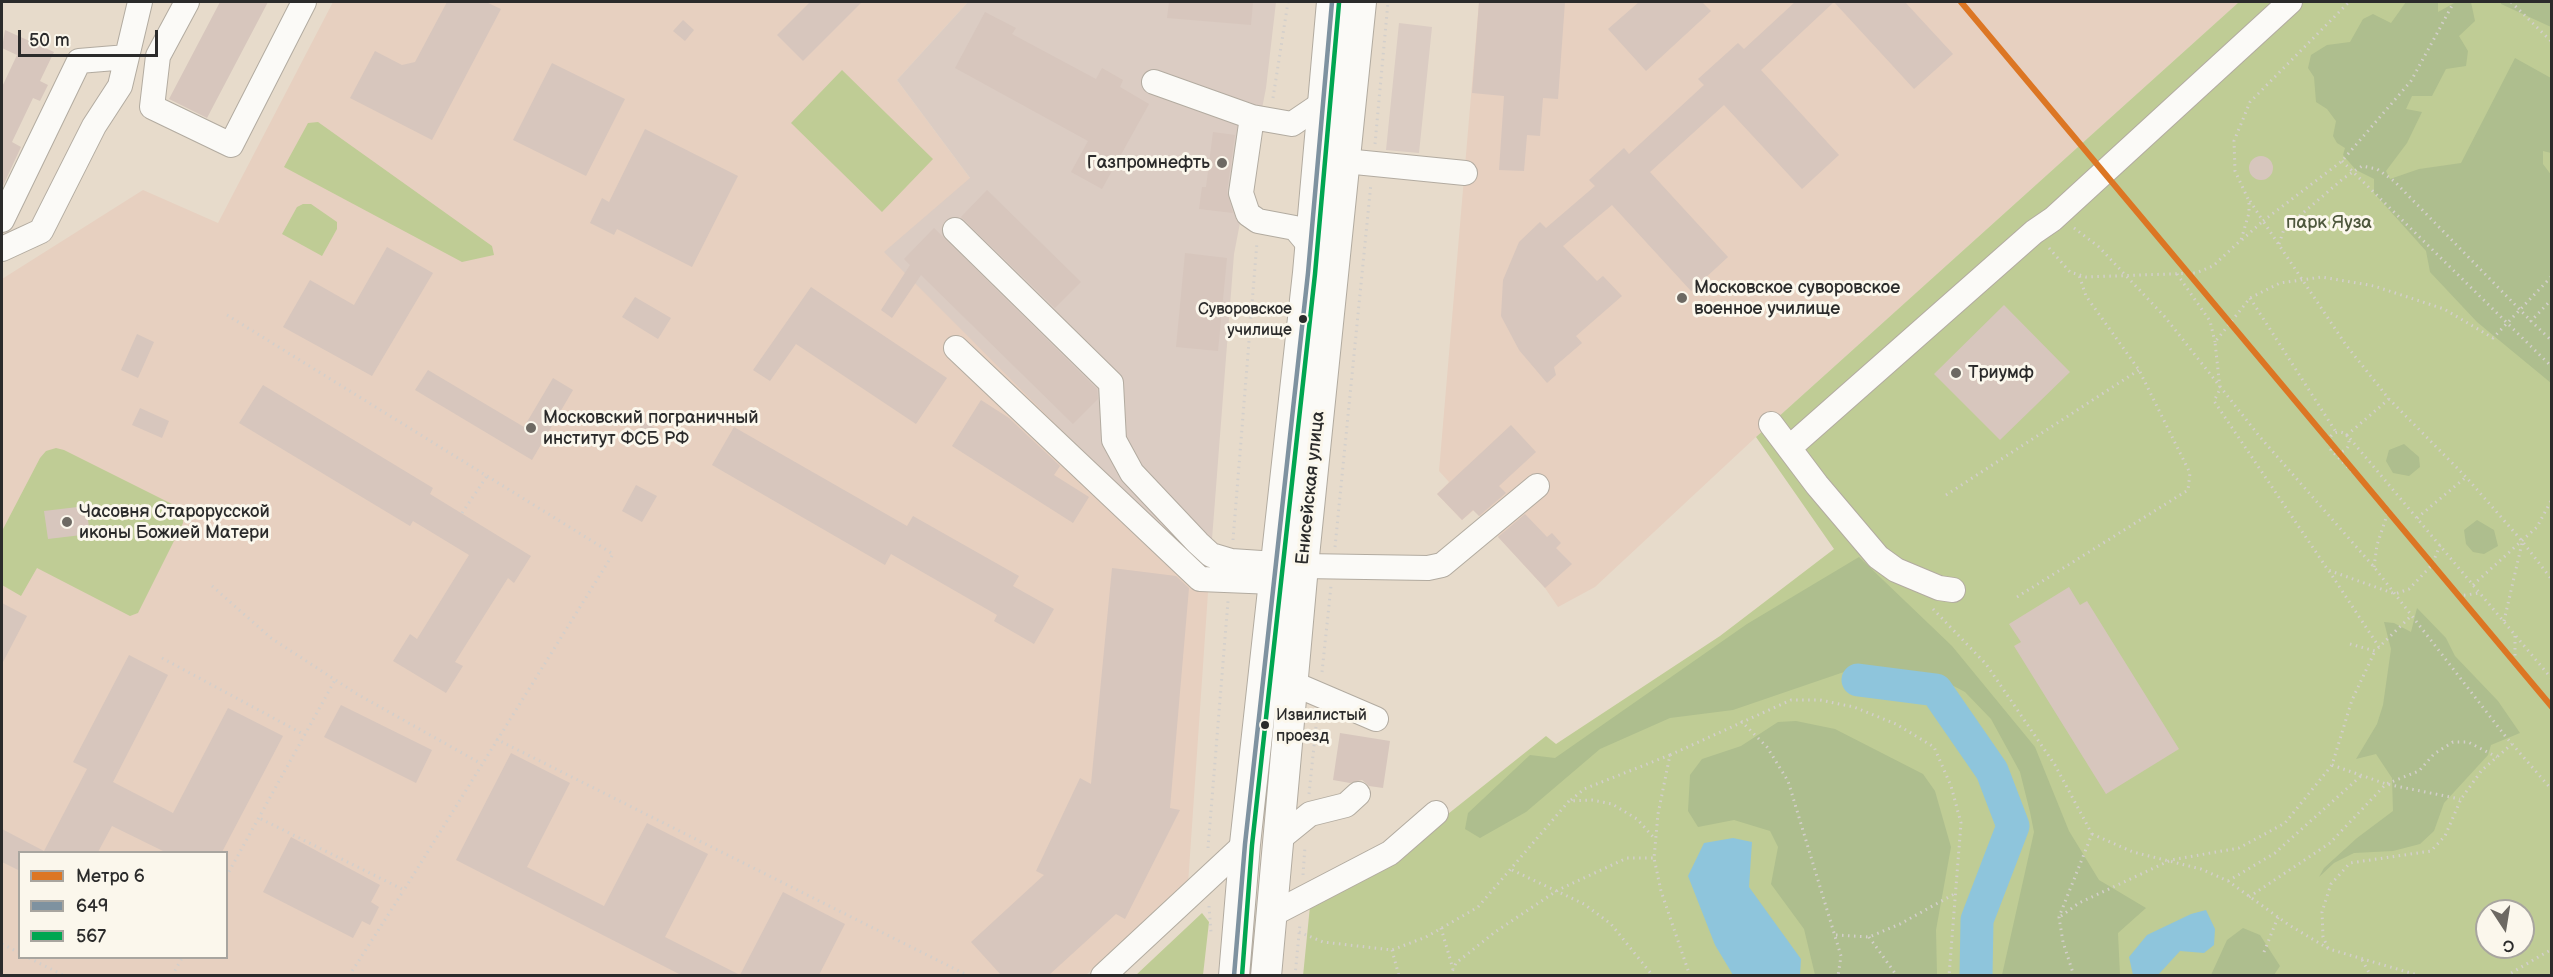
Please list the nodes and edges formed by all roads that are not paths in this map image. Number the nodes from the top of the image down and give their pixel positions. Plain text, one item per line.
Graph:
1 (140, 2) edge
2 (187, 2) edge
3 (304, 2) edge
4 (1332, 2) edge
5 (1361, 2) edge
6 (2290, 2) edge
7 (127, 57) junction
8 (1154, 82) dead end
9 (120, 86) junction
10 (154, 92) junction
11 (1323, 104) junction
12 (1261, 119) junction
13 (1359, 162) junction
14 (1465, 173) dead end
15 (2, 220) edge
16 (955, 230) dead end
17 (1310, 246) junction
18 (2, 249) edge
19 (956, 348) dead end
20 (1772, 424) dead end
21 (1789, 448) junction
22 (1537, 486) dead end
23 (1284, 570) junction
24 (1953, 590) dead end
25 (1292, 683) junction
26 (1376, 719) dead end
27 (1358, 794) dead end
28 (1436, 813) dead end
29 (1278, 840) junction
30 (1245, 844) junction
31 (1271, 915) junction
32 (1102, 975) edge
33 (1234, 975) edge
34 (1266, 975) edge

1 - 7 street
2 - 10 street
3 - 10 street
4 - 11 main road, Енисейская улица
5 - 13 main road, Енисейская улица
6 - 21 street
7 - 9 street
7 - 15 street
8 - 12 street
9 - 10 street
9 - 18 street
11 - 12 street
11 - 17 main road, Енисейская улица
12 - 17 street
13 - 14 street
13 - 23 main road, Енисейская улица
16 - 23 street
17 - 23 main road, Енисейская улица
19 - 23 street
20 - 21 street
21 - 24 street
22 - 23 street
23 - 25 main road, Енисейская улица
23 - 30 main road, Енисейская улица
25 - 26 street
25 - 29 main road, Енисейская улица
27 - 29 street
28 - 31 street
29 - 31 main road, Енисейская улица
30 - 32 street
30 - 33 main road, Енисейская улица
31 - 34 main road, Енисейская улица

